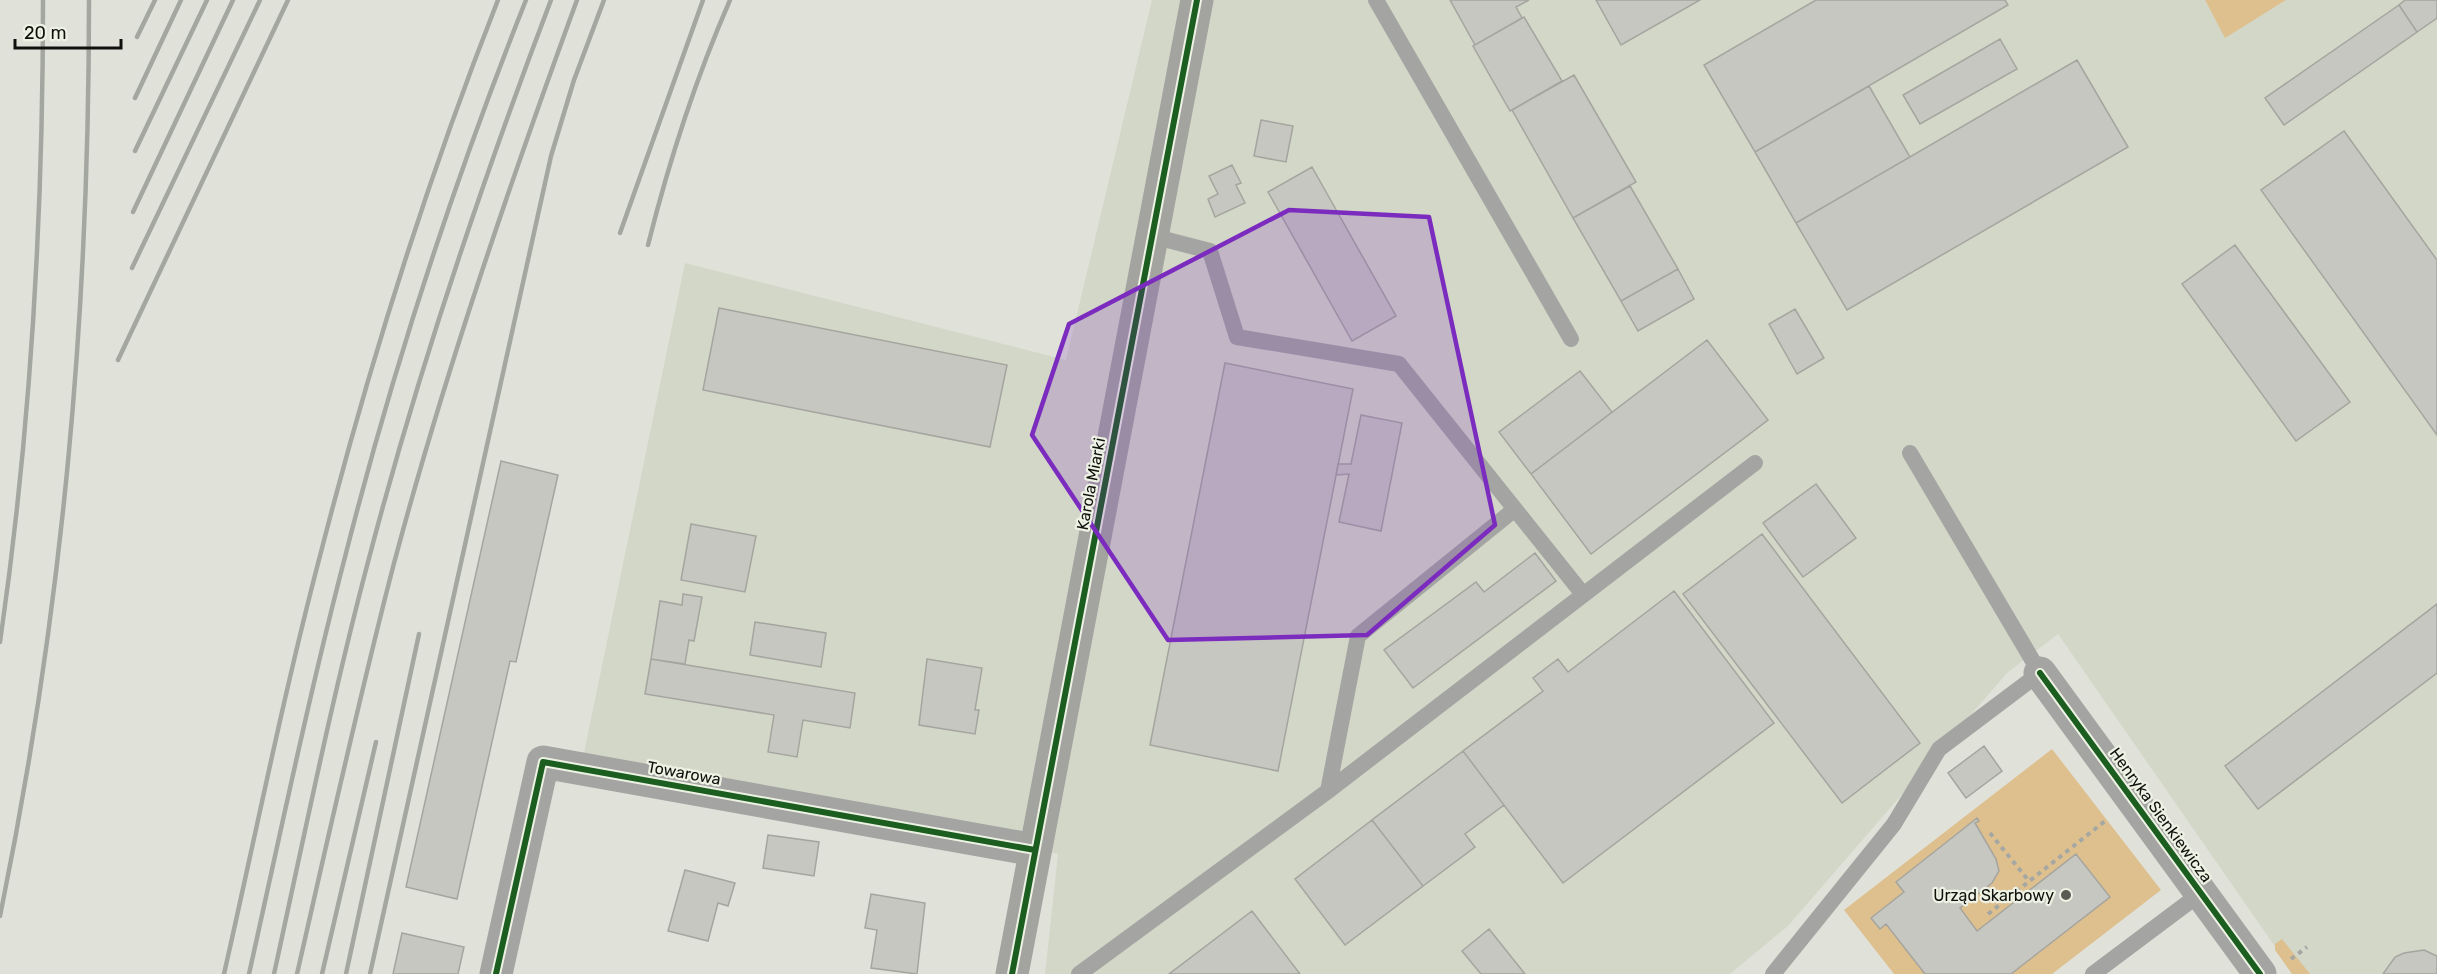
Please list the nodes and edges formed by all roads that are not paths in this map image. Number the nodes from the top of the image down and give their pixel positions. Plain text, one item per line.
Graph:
1 (1197, 0) edge
2 (1376, 0) edge
3 (1152, 236) junction
4 (1570, 339) dead end
5 (1910, 453) dead end
6 (1755, 463) dead end
7 (1515, 508) junction
8 (1582, 593) junction
9 (2040, 673) junction
10 (1328, 791) junction
11 (1035, 850) junction
12 (2201, 893) junction
13 (496, 974) edge
14 (1012, 974) edge
15 (1079, 974) edge
16 (1773, 974) edge
17 (2093, 974) edge
18 (2260, 974) edge

1 - 3 street, Karola Miarki
2 - 4 lane
3 - 7 lane
3 - 11 street, Karola Miarki
5 - 9 lane, Henryka Sienkiewicza
6 - 8 lane
7 - 8 lane
7 - 10 lane
8 - 10 lane
9 - 12 street, Henryka Sienkiewicza
9 - 16 lane
10 - 15 lane
11 - 13 street, Towarowa
11 - 14 street, Karola Miarki
12 - 17 lane, Henryka Sienkiewicza
12 - 18 street, Henryka Sienkiewicza

